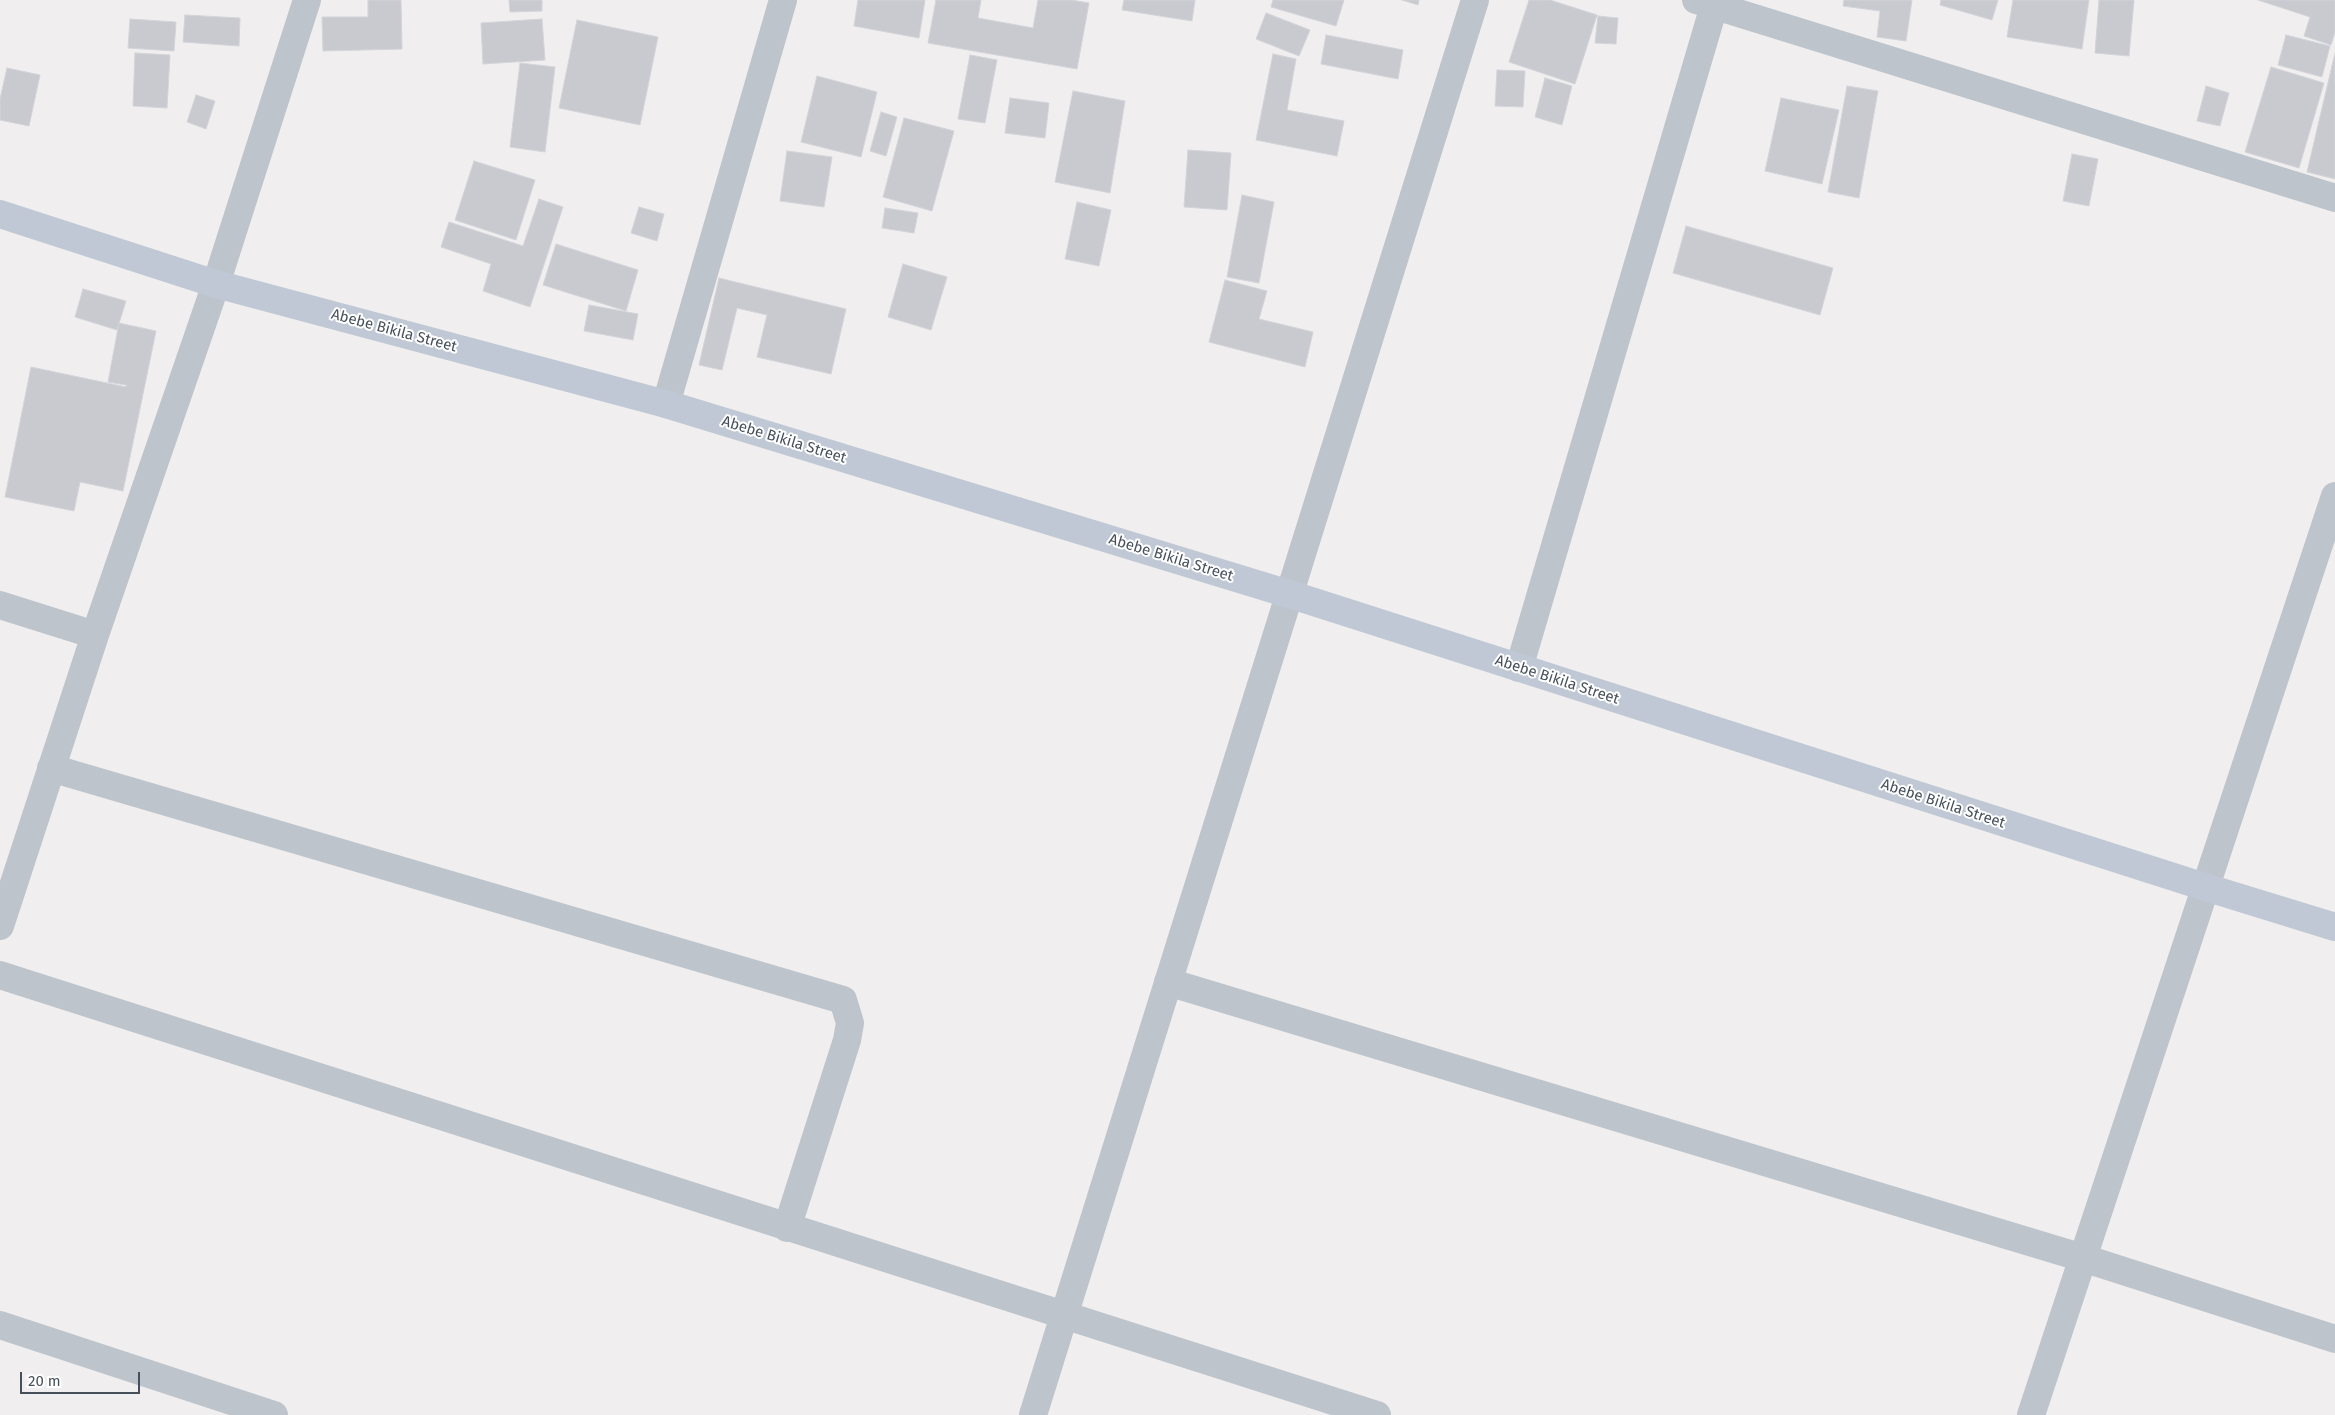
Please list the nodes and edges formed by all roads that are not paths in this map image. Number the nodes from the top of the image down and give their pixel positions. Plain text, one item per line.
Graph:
1 (307, 0) edge
2 (783, 0) edge
3 (1475, 0) edge
4 (1705, 3) edge
5 (2335, 198) edge
6 (0, 214) edge
7 (216, 284) junction
8 (666, 404) junction
9 (2335, 496) edge
10 (1289, 594) junction
11 (0, 605) edge
12 (95, 635) junction
13 (1519, 668) junction
14 (51, 768) junction
15 (2205, 887) junction
16 (0, 926) edge
17 (2335, 927) edge
18 (0, 975) edge
19 (1168, 982) junction
20 (787, 1228) junction
21 (2083, 1258) junction
22 (1064, 1316) junction
23 (0, 1325) edge
24 (2335, 1339) edge
25 (274, 1415) edge
26 (1033, 1415) edge
27 (1377, 1415) edge
28 (2031, 1415) edge

1 - 7 street
2 - 8 street
3 - 10 street
4 - 5 street
4 - 13 street
6 - 7 main road, Abebe Bikila Street
7 - 8 main road, Abebe Bikila Street
7 - 12 street
8 - 10 main road, Abebe Bikila Street
9 - 15 street
10 - 13 main road, Abebe Bikila Street
10 - 19 street
11 - 12 street
12 - 14 street
13 - 15 main road, Abebe Bikila Street
14 - 16 street
14 - 20 street
15 - 17 main road, Abebe Bikila Street
15 - 21 street
18 - 20 street
19 - 21 street
19 - 22 street
20 - 22 street
21 - 24 street
21 - 28 street
22 - 26 street
22 - 27 street
23 - 25 street

